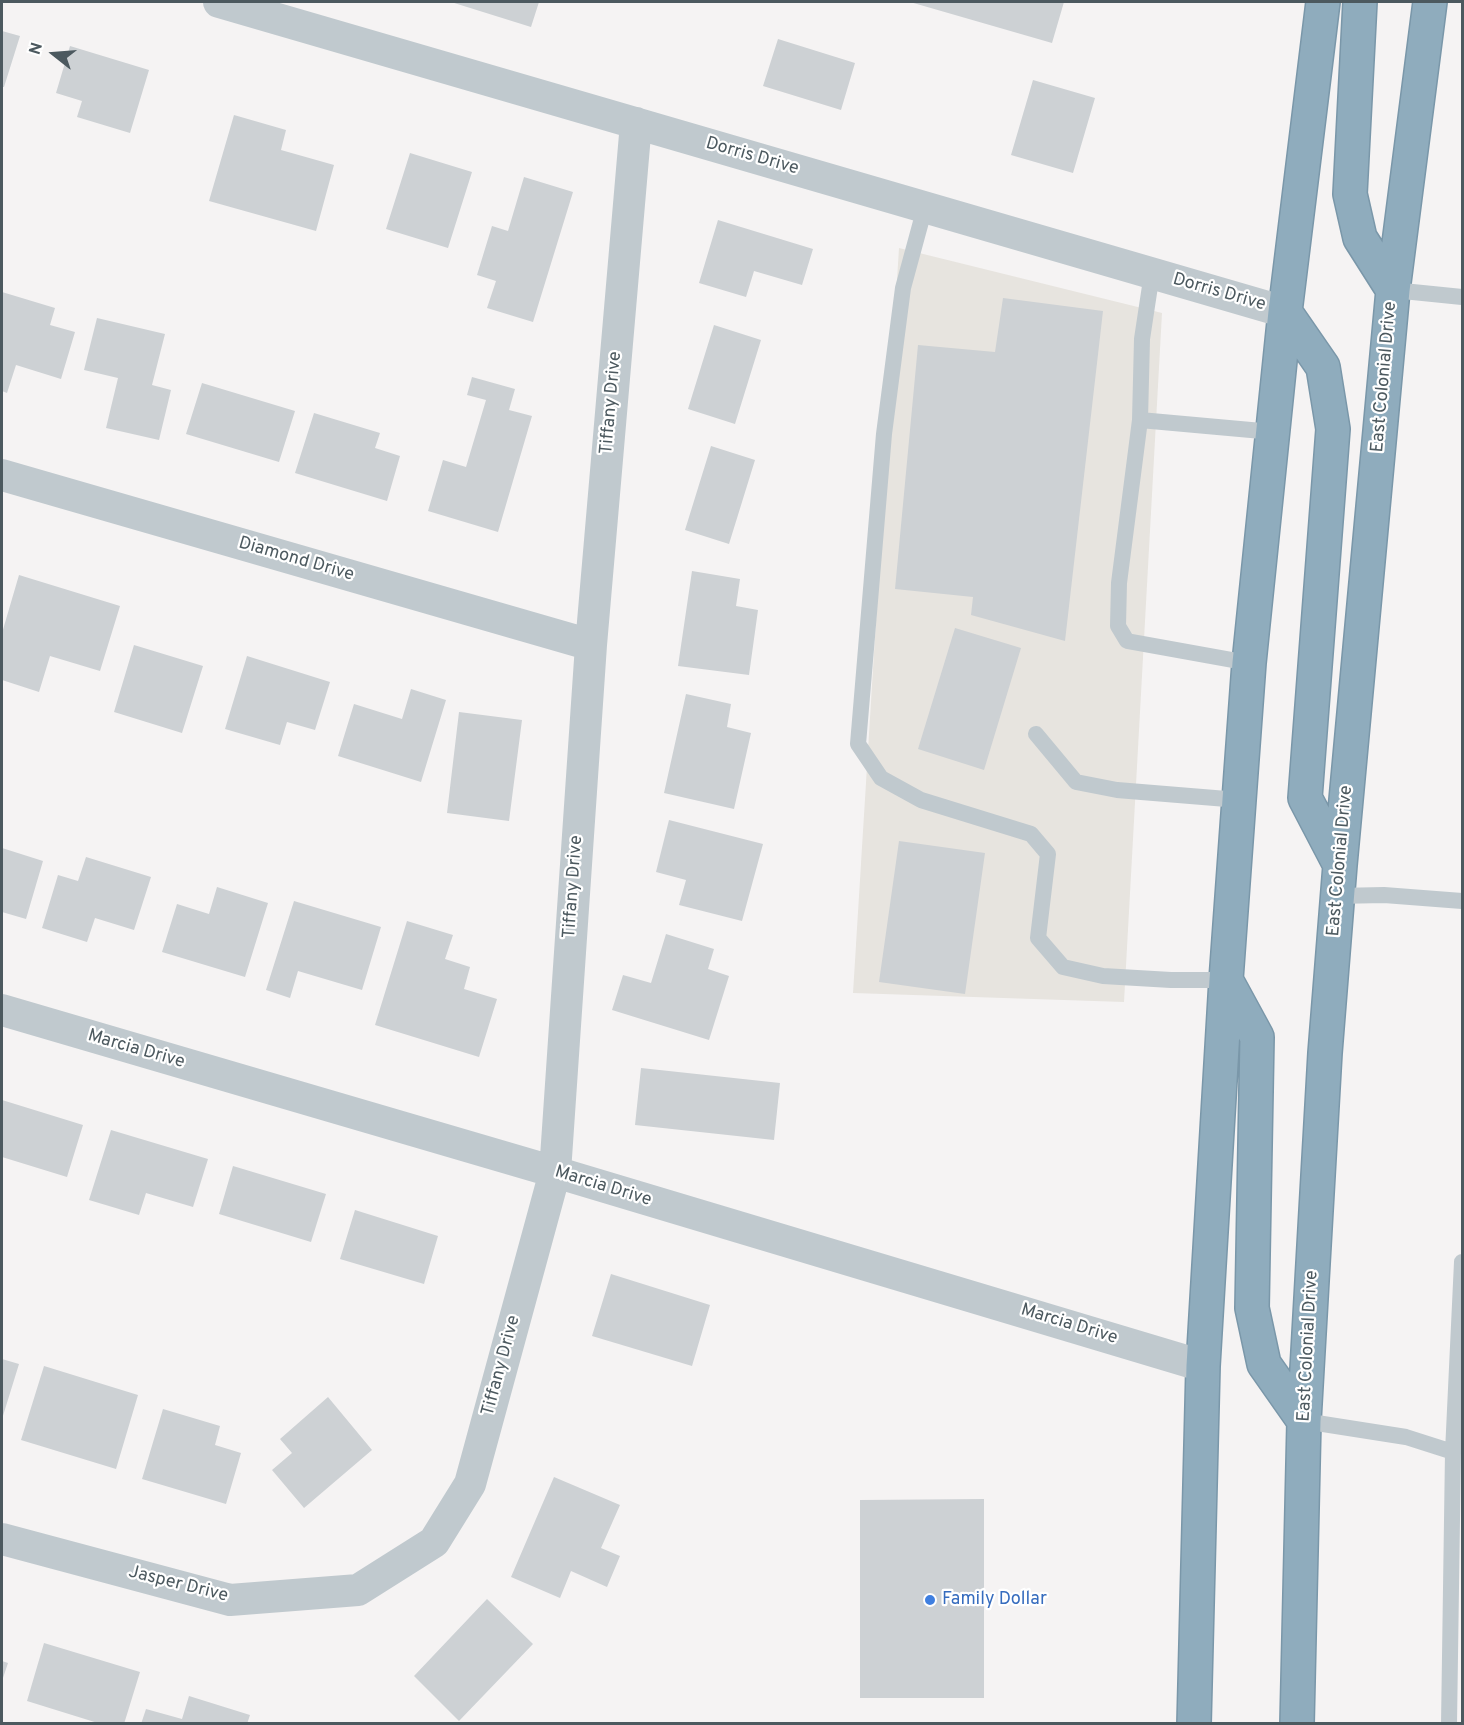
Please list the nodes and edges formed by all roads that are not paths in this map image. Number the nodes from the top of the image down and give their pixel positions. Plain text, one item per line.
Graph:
1 (219, 2) edge
2 (1323, 2) edge
3 (1360, 2) edge
4 (1430, 2) edge
5 (636, 123) junction
6 (925, 207) junction
7 (1152, 273) junction
8 (1393, 290) junction
9 (1462, 297) edge
10 (1285, 312) junction
11 (1140, 420) junction
12 (1273, 432) junction
13 (2, 475) edge
14 (591, 645) junction
15 (1250, 663) junction
16 (1036, 734) dead end
17 (1239, 800) junction
18 (1339, 880) junction
19 (1462, 901) edge
20 (1226, 980) junction
21 (2, 1010) edge
22 (555, 1172) junction
23 (1462, 1262) edge
24 (1203, 1366) junction
25 (1459, 1404) edge
26 (1304, 1421) junction
27 (1453, 1452) junction
28 (1457, 1513) edge
29 (2, 1539) edge
30 (358, 1590) joint
31 (1194, 1724) edge
32 (1297, 1724) edge
33 (1449, 1724) edge

1 - 5 street, Dorris Drive
2 - 10 highway
3 - 8 highway
4 - 8 highway, East Colonial Drive
5 - 6 street, Dorris Drive
5 - 14 street, Tiffany Drive
6 - 7 street, Dorris Drive
6 - 20 lane
7 - 10 street, Dorris Drive
7 - 11 lane
8 - 9 lane
8 - 18 highway, East Colonial Drive
10 - 12 highway
10 - 18 highway
11 - 12 lane
11 - 15 lane
12 - 15 highway
13 - 14 street, Diamond Drive
14 - 22 street, Tiffany Drive
15 - 17 highway
16 - 17 lane
17 - 20 highway
18 - 19 lane
18 - 26 highway, East Colonial Drive
20 - 24 highway
20 - 26 highway
21 - 22 street, Marcia Drive
22 - 24 street, Marcia Drive
22 - 30 street, Tiffany Drive
23 - 25 lane
24 - 31 highway
25 - 27 lane
26 - 27 lane
26 - 32 highway, East Colonial Drive
27 - 28 lane
28 - 33 lane
29 - 30 street, Jasper Drive

